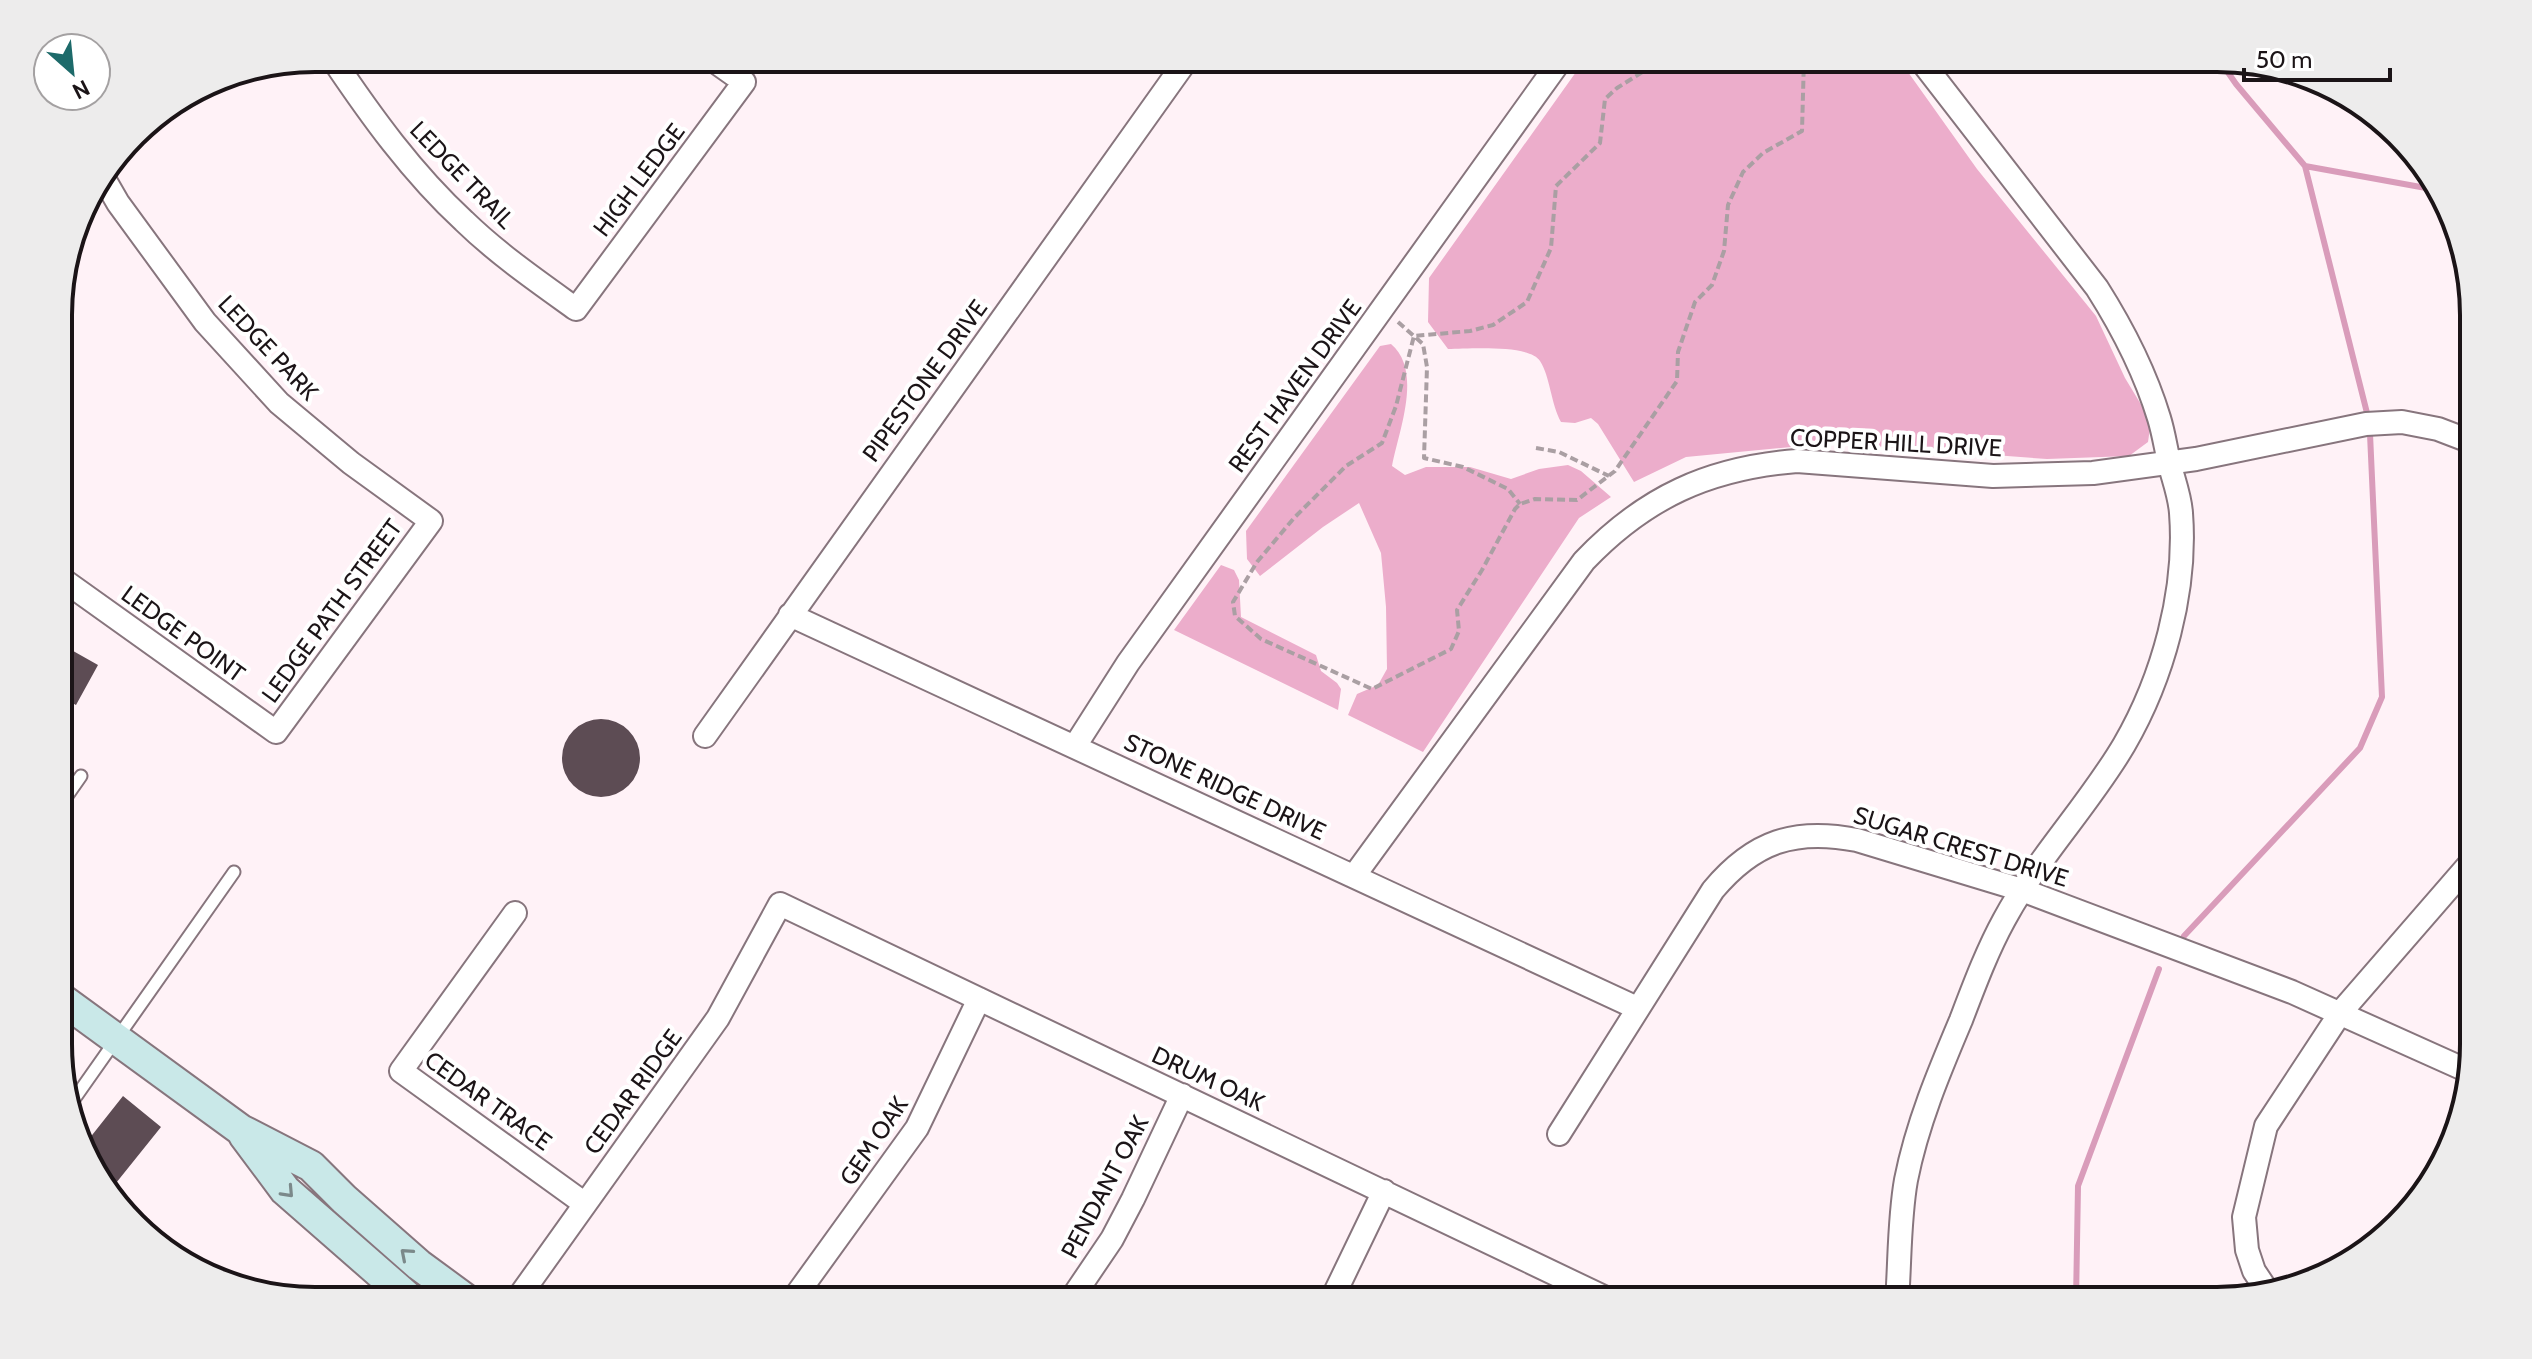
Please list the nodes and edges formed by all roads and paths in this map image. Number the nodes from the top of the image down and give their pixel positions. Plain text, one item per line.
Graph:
1 (341, 72) edge
2 (730, 72) edge
3 (1178, 72) edge
4 (1552, 72) edge
5 (1642, 72) edge
6 (1804, 72) edge
7 (1930, 72) edge
8 (109, 187) edge
9 (576, 309) joint
10 (1382, 309) junction
11 (1414, 336) junction
12 (2460, 437) edge
13 (1536, 448) dead end
14 (2169, 463) junction
15 (1609, 476) junction
16 (1520, 504) junction
17 (431, 521) joint
18 (73, 587) edge
19 (790, 615) junction
20 (276, 732) joint
21 (705, 736) dead end
22 (1075, 746) junction
23 (81, 776) dead end
24 (72, 788) edge
25 (234, 872) dead end
26 (2460, 875) edge
27 (1354, 876) junction
28 (2022, 890) junction
29 (780, 904) joint
30 (515, 913) dead end
31 (979, 999) junction
32 (72, 1007) edge
33 (1637, 1008) junction
34 (2341, 1012) junction
35 (118, 1039) junction
36 (2459, 1067) edge
37 (78, 1095) edge
38 (1182, 1095) junction
39 (241, 1130) junction
40 (1559, 1134) dead end
41 (1384, 1191) junction
42 (585, 1204) junction
43 (2262, 1282) edge
44 (1338, 1286) edge
45 (1566, 1286) edge
46 (1898, 1286) edge
47 (396, 1287) edge
48 (449, 1287) edge
49 (526, 1287) edge
50 (802, 1287) edge
51 (1080, 1287) edge

1 - 9 street, LEDGE TRAIL
2 - 9 street, HIGH LEDGE
3 - 19 street, PIPESTONE DRIVE
4 - 10 street, REST HAVEN DRIVE
5 - 11 path
6 - 15 path
7 - 14 street
8 - 17 street, LEDGE PARK
10 - 11 path
10 - 22 street, REST HAVEN DRIVE
11 - 16 path
11 - 16 path
12 - 14 street, COPPER HILL DRIVE
13 - 15 path
14 - 27 street, COPPER HILL DRIVE
14 - 28 street
15 - 16 path
17 - 20 street, LEDGE PATH STREET
18 - 20 street, LEDGE POINT
19 - 21 street, PIPESTONE DRIVE
19 - 22 street, STONE RIDGE DRIVE
22 - 27 street, STONE RIDGE DRIVE
23 - 24 lane
25 - 35 lane
26 - 34 street
27 - 33 street, STONE RIDGE DRIVE
28 - 33 street, SUGAR CREST DRIVE
28 - 34 street, SUGAR CREST DRIVE
28 - 46 street
29 - 31 street, DRUM OAK
29 - 42 street, CEDAR RIDGE
30 - 42 street, CEDAR TRACE
31 - 38 street, DRUM OAK
31 - 50 street, GEM OAK
32 - 35 street
33 - 40 street, SUGAR CREST DRIVE
34 - 36 street, SUGAR CREST DRIVE
34 - 43 street
35 - 37 lane
35 - 39 street
38 - 41 street, DRUM OAK
38 - 51 street, PENDANT OAK
39 -> 47 street
48 -> 39 street
41 - 44 street
41 - 45 street, DRUM OAK
42 - 49 street, CEDAR RIDGE

